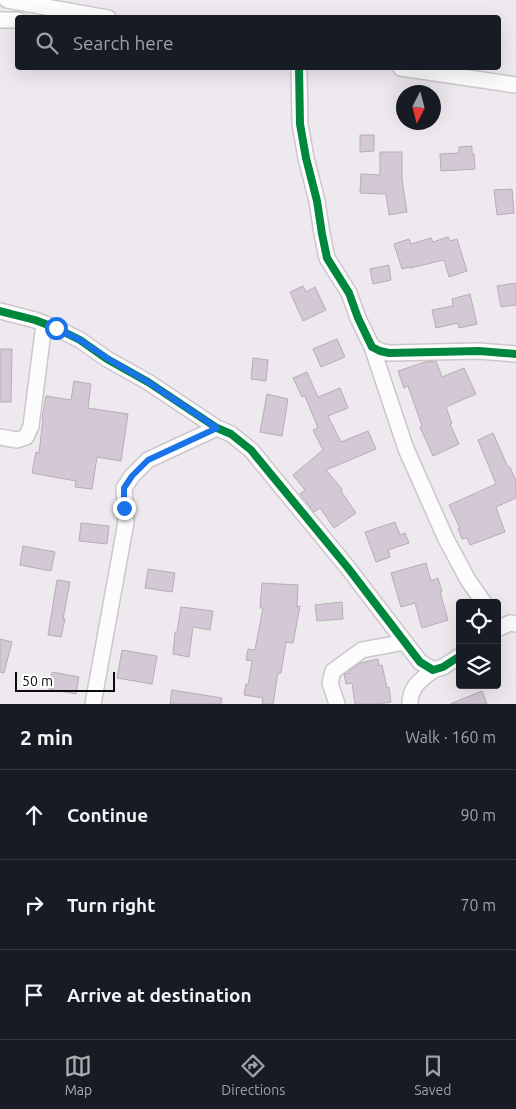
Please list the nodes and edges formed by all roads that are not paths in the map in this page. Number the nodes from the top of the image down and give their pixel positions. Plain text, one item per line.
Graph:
1 (7, 0) edge
2 (27, 11) edge
3 (73, 15) edge
4 (0, 20) edge
5 (15, 20) edge
6 (299, 70) edge
7 (415, 70) edge
8 (516, 85) edge
9 (0, 311) edge
10 (44, 324) junction
11 (372, 347) junction
12 (516, 354) edge
13 (217, 428) junction
14 (0, 437) edge
15 (481, 599) edge
16 (516, 624) edge
17 (501, 626) edge
18 (405, 642) junction
19 (456, 659) edge
20 (433, 670) junction
21 (93, 704) edge
22 (337, 704) edge
23 (410, 704) edge

1 - 2 street
2 - 3 street
4 - 5 street
6 - 11 street
7 - 8 street
9 - 10 street
10 - 13 street
10 - 14 street
11 - 12 street
11 - 15 street
13 - 18 street
13 - 21 street
16 - 17 street
18 - 20 street
18 - 22 street
19 - 20 street
20 - 23 street

